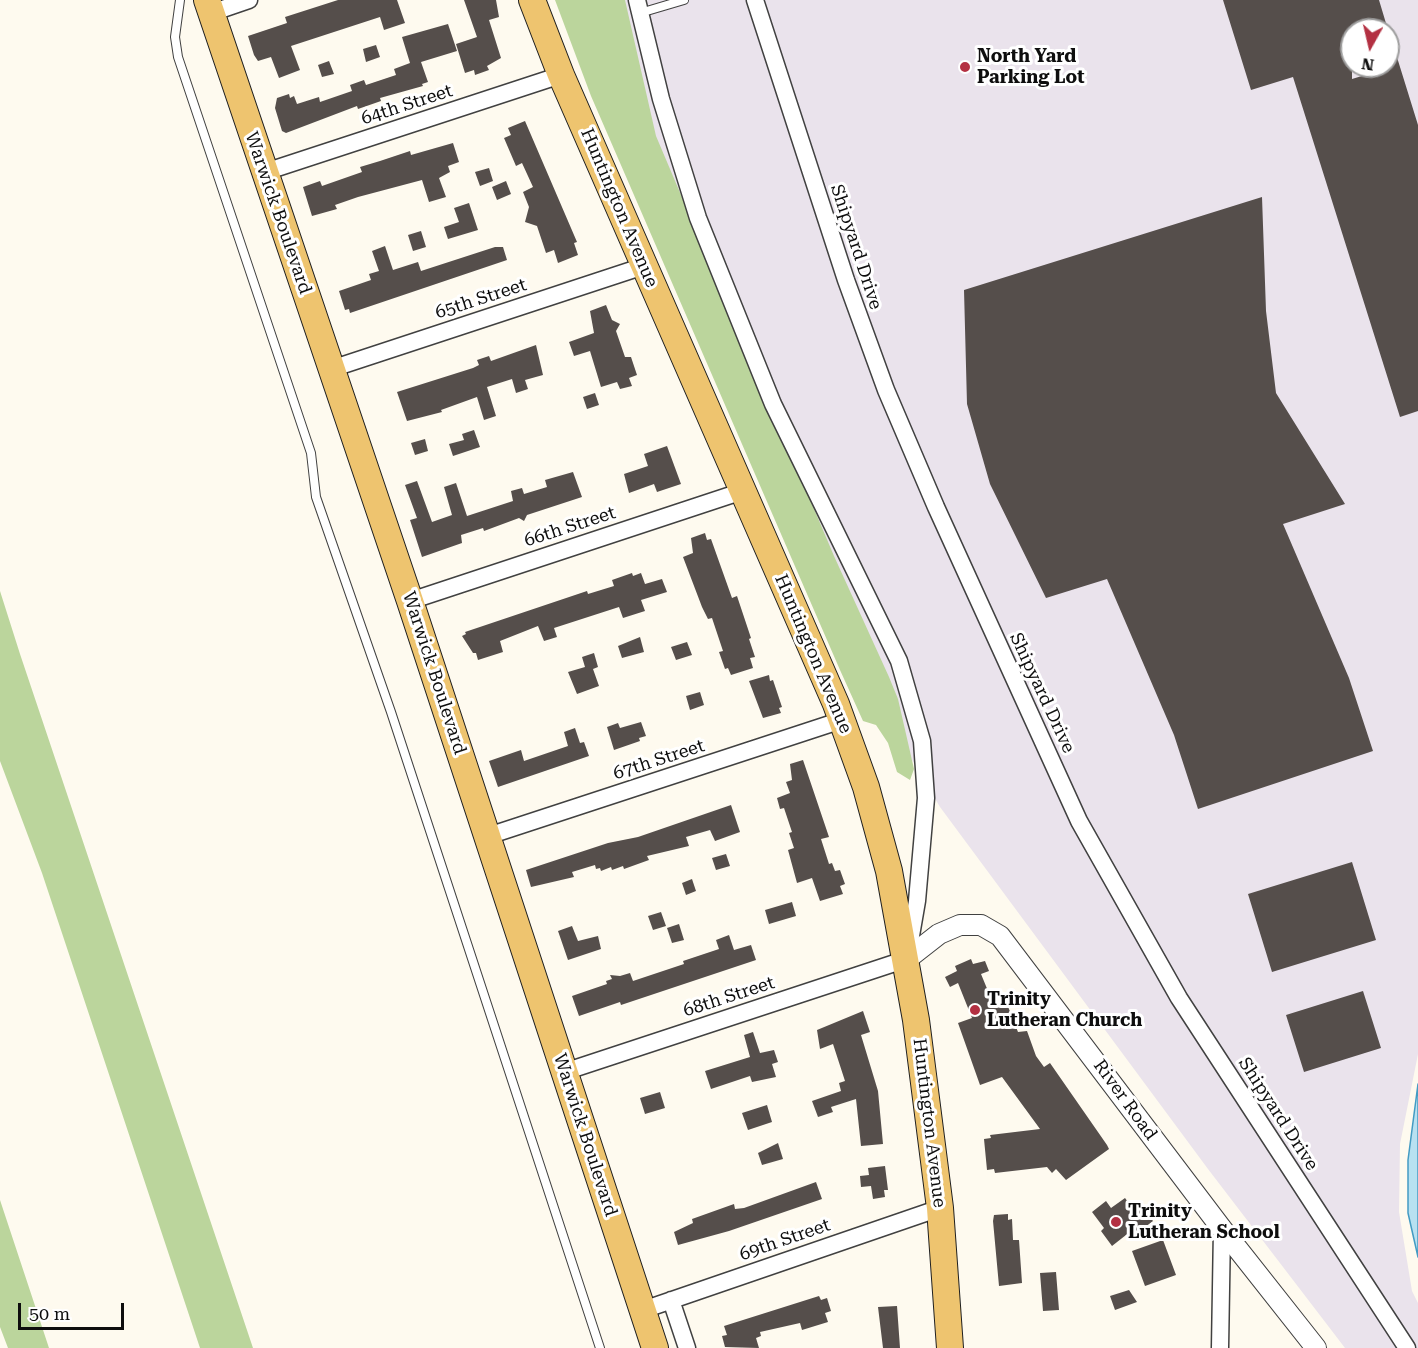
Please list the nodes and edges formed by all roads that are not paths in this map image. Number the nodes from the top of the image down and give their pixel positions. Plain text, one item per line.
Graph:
1 (180, 0) edge
2 (249, 0) edge
3 (532, 0) edge
4 (684, 0) edge
5 (756, 2) edge
6 (209, 6) edge
7 (639, 6) edge
8 (561, 75) junction
9 (265, 172) junction
10 (644, 266) junction
11 (331, 369) junction
12 (743, 491) junction
13 (410, 601) junction
14 (842, 720) junction
15 (488, 836) junction
16 (907, 959) junction
17 (564, 1072) junction
18 (940, 1208) junction
19 (1222, 1228) junction
20 (671, 1300) junction
21 (642, 1310) junction
22 (600, 1348) edge
23 (655, 1348) edge
24 (687, 1348) edge
25 (950, 1348) edge
26 (1220, 1348) edge
27 (1316, 1348) edge
28 (1407, 1348) edge

1 - 22 lane
2 - 6 street
3 - 8 main road, Huntington Avenue
4 - 7 lane
5 - 28 street, Shipyard Drive
6 - 9 main road, Warwick Boulevard
7 - 16 street
8 - 9 street, 64th Street
8 - 10 main road, Huntington Avenue
9 - 11 main road, Warwick Boulevard
10 - 11 street, 65th Street
10 - 12 main road, Huntington Avenue
11 - 13 main road, Warwick Boulevard
12 - 13 street, 66th Street
12 - 14 main road, Huntington Avenue
13 - 15 main road, Warwick Boulevard
14 - 15 street, 67th Street
14 - 16 main road, Huntington Avenue
15 - 17 main road, Warwick Boulevard
16 - 17 street, 68th Street
16 - 18 main road, Huntington Avenue
16 - 19 street, River Road
17 - 21 main road, Warwick Boulevard
18 - 20 street, 69th Street
18 - 25 main road, Huntington Avenue
19 - 26 street
19 - 27 street, River Road
20 - 21 street, 69th Street
20 - 24 street
21 - 23 main road, Warwick Boulevard

